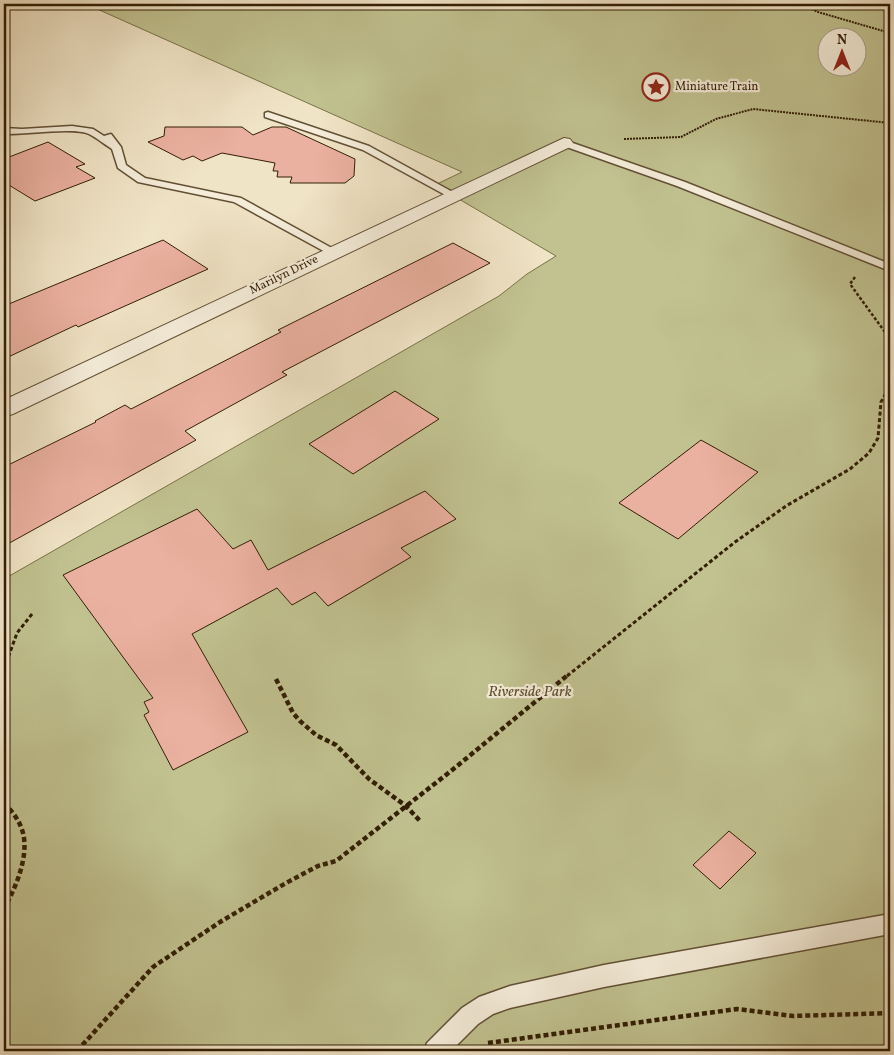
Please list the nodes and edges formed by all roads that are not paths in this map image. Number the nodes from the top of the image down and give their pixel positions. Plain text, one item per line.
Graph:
1 (268, 115) dead end
2 (4, 130) edge
3 (108, 136) dead end
4 (564, 143) joint
5 (116, 147) junction
6 (454, 195) junction
7 (333, 252) junction
8 (890, 268) edge
9 (4, 409) edge
10 (890, 924) edge
11 (434, 1051) edge

1 - 6 lane
2 - 5 lane
3 - 5 lane
4 - 6 street, Marilyn Drive
4 - 8 lane
5 - 7 lane
6 - 7 street, Marilyn Drive
7 - 9 street, Marilyn Drive
10 - 11 lane

